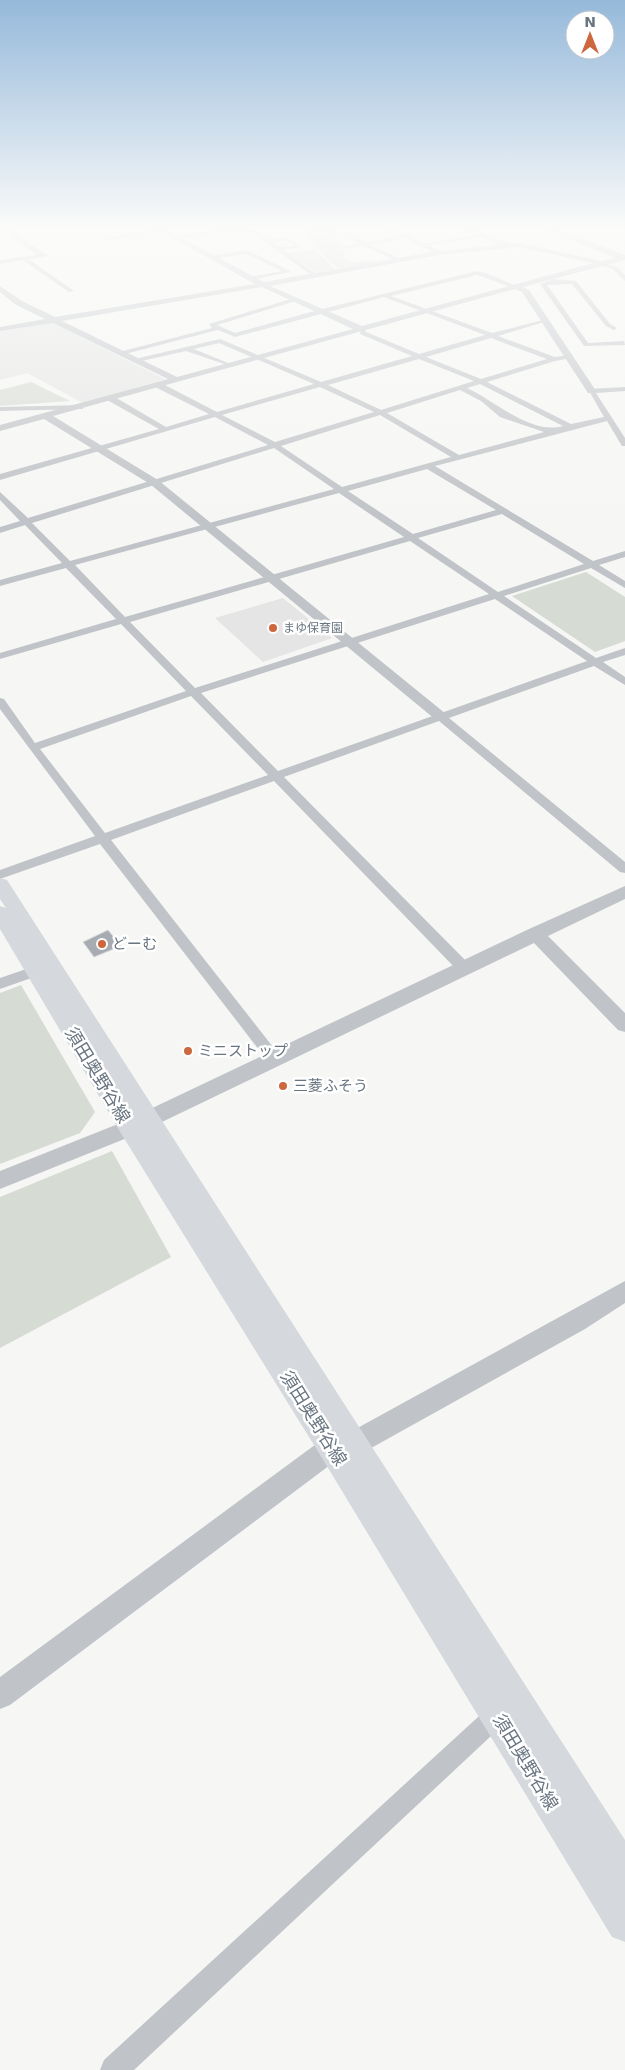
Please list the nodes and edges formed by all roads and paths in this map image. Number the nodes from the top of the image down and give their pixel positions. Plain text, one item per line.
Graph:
1 (21, 325) edge
2 (66, 325) edge
3 (212, 325) edge
4 (272, 325) edge
5 (351, 325) edge
6 (383, 325) edge
7 (463, 325) edge
8 (528, 325) edge
9 (548, 325) edge
10 (572, 325) edge
11 (607, 325) edge
12 (0, 328) edge
13 (218, 328) junction
14 (363, 330) junction
15 (490, 335) junction
16 (624, 344) edge
17 (185, 348) junction
18 (121, 353) junction
19 (418, 356) junction
20 (569, 357) junction
21 (259, 358) junction
22 (554, 359) junction
23 (137, 360) junction
24 (231, 366) junction
25 (176, 380) junction
26 (482, 382) junction
27 (318, 384) junction
28 (158, 385) junction
29 (461, 388) junction
30 (625, 389) edge
31 (591, 391) junction
32 (110, 398) junction
33 (80, 406) junction
34 (0, 410) edge
35 (380, 412) junction
36 (215, 415) junction
37 (46, 416) junction
38 (608, 419) junction
39 (570, 427) junction
40 (0, 428) edge
41 (165, 429) junction
42 (552, 432) junction
43 (625, 444) edge
44 (276, 446) junction
45 (99, 448) junction
46 (458, 457) junction
47 (429, 466) junction
48 (0, 477) edge
49 (154, 482) junction
50 (342, 490) junction
51 (0, 495) edge
52 (502, 511) junction
53 (28, 523) junction
54 (208, 526) junction
55 (0, 530) edge
56 (412, 537) junction
57 (625, 554) edge
58 (69, 564) junction
59 (592, 565) junction
60 (271, 578) junction
61 (0, 583) edge
62 (625, 585) edge
63 (495, 595) junction
64 (123, 620) junction
65 (349, 642) junction
66 (625, 651) edge
67 (0, 656) edge
68 (595, 662) junction
69 (625, 682) edge
70 (193, 692) junction
71 (0, 701) edge
72 (441, 717) junction
73 (33, 748) junction
74 (275, 776) junction
75 (104, 838) junction
76 (625, 869) edge
77 (0, 875) edge
78 (0, 884) edge
79 (625, 892) edge
80 (0, 913) edge
81 (535, 933) junction
82 (464, 968) junction
83 (35, 971) junction
84 (0, 984) edge
85 (625, 1025) edge
86 (275, 1060) junction
87 (139, 1124) junction
88 (0, 1180) edge
89 (625, 1291) edge
90 (344, 1445) junction
91 (0, 1695) edge
92 (498, 1714) junction
93 (625, 1872) edge
94 (625, 1924) edge
95 (114, 2070) edge

1 - 12 street
2 - 18 street
3 - 13 street
4 - 13 street
5 - 14 street
6 - 14 street
7 - 15 street
8 - 15 street
9 - 20 street
10 - 16 street
11 - 16 street
13 - 18 street
14 - 19 street
14 - 21 street
15 - 19 street
15 - 22 street
17 - 21 street
17 - 23 street
17 - 24 street
18 - 23 street
19 - 26 street
19 - 27 street
20 - 22 street
20 - 31 street
21 - 24 street
21 - 27 street
22 - 26 street
23 - 25 street
24 - 25 street
25 - 28 street
26 - 29 street
26 - 39 street
27 - 35 street
27 - 36 street
28 - 32 street
28 - 36 street
29 - 35 street
29 - 42 street
30 - 31 street
31 - 38 street
32 - 33 street
32 - 41 street
33 - 34 street
33 - 37 street
35 - 44 street
35 - 46 street
36 - 41 street
36 - 44 street
37 - 40 street
37 - 45 street
38 - 39 street
38 - 43 street
39 - 42 street
41 - 45 street
42 - 46 street
44 - 49 street
44 - 50 street
45 - 48 street
45 - 49 street
46 - 47 street
47 - 50 street
47 - 52 street
49 - 53 street
49 - 54 street
50 - 54 street
50 - 56 street
51 - 53 street
52 - 56 street
52 - 59 street
53 - 55 street
53 - 58 street
54 - 58 street
54 - 60 street
56 - 60 street
56 - 63 street
57 - 59 street
58 - 61 street
58 - 64 street
59 - 62 street
59 - 63 street
60 - 64 street
60 - 65 street
63 - 65 street
63 - 68 street
64 - 67 street
64 - 70 street
65 - 70 street
65 - 72 street
66 - 68 street
68 - 69 street
68 - 72 street
70 - 73 street
70 - 74 street
71 - 73 street
72 - 74 street
72 - 76 street
73 - 75 street
74 - 75 street
74 - 82 street
75 - 77 street
75 - 86 street
78 - 87 main road, 須田奥野谷線
79 - 81 street
80 - 83 main road, 須田奥野谷線
81 - 82 street
81 - 85 street
82 - 86 street
83 - 84 street
83 - 87 main road, 須田奥野谷線
86 - 87 street
87 - 88 street
87 - 90 main road, 須田奥野谷線
89 - 90 street
90 - 91 street
90 - 92 main road, 須田奥野谷線
90 - 93 main road, 須田奥野谷線
92 - 94 main road, 須田奥野谷線
92 - 95 street

